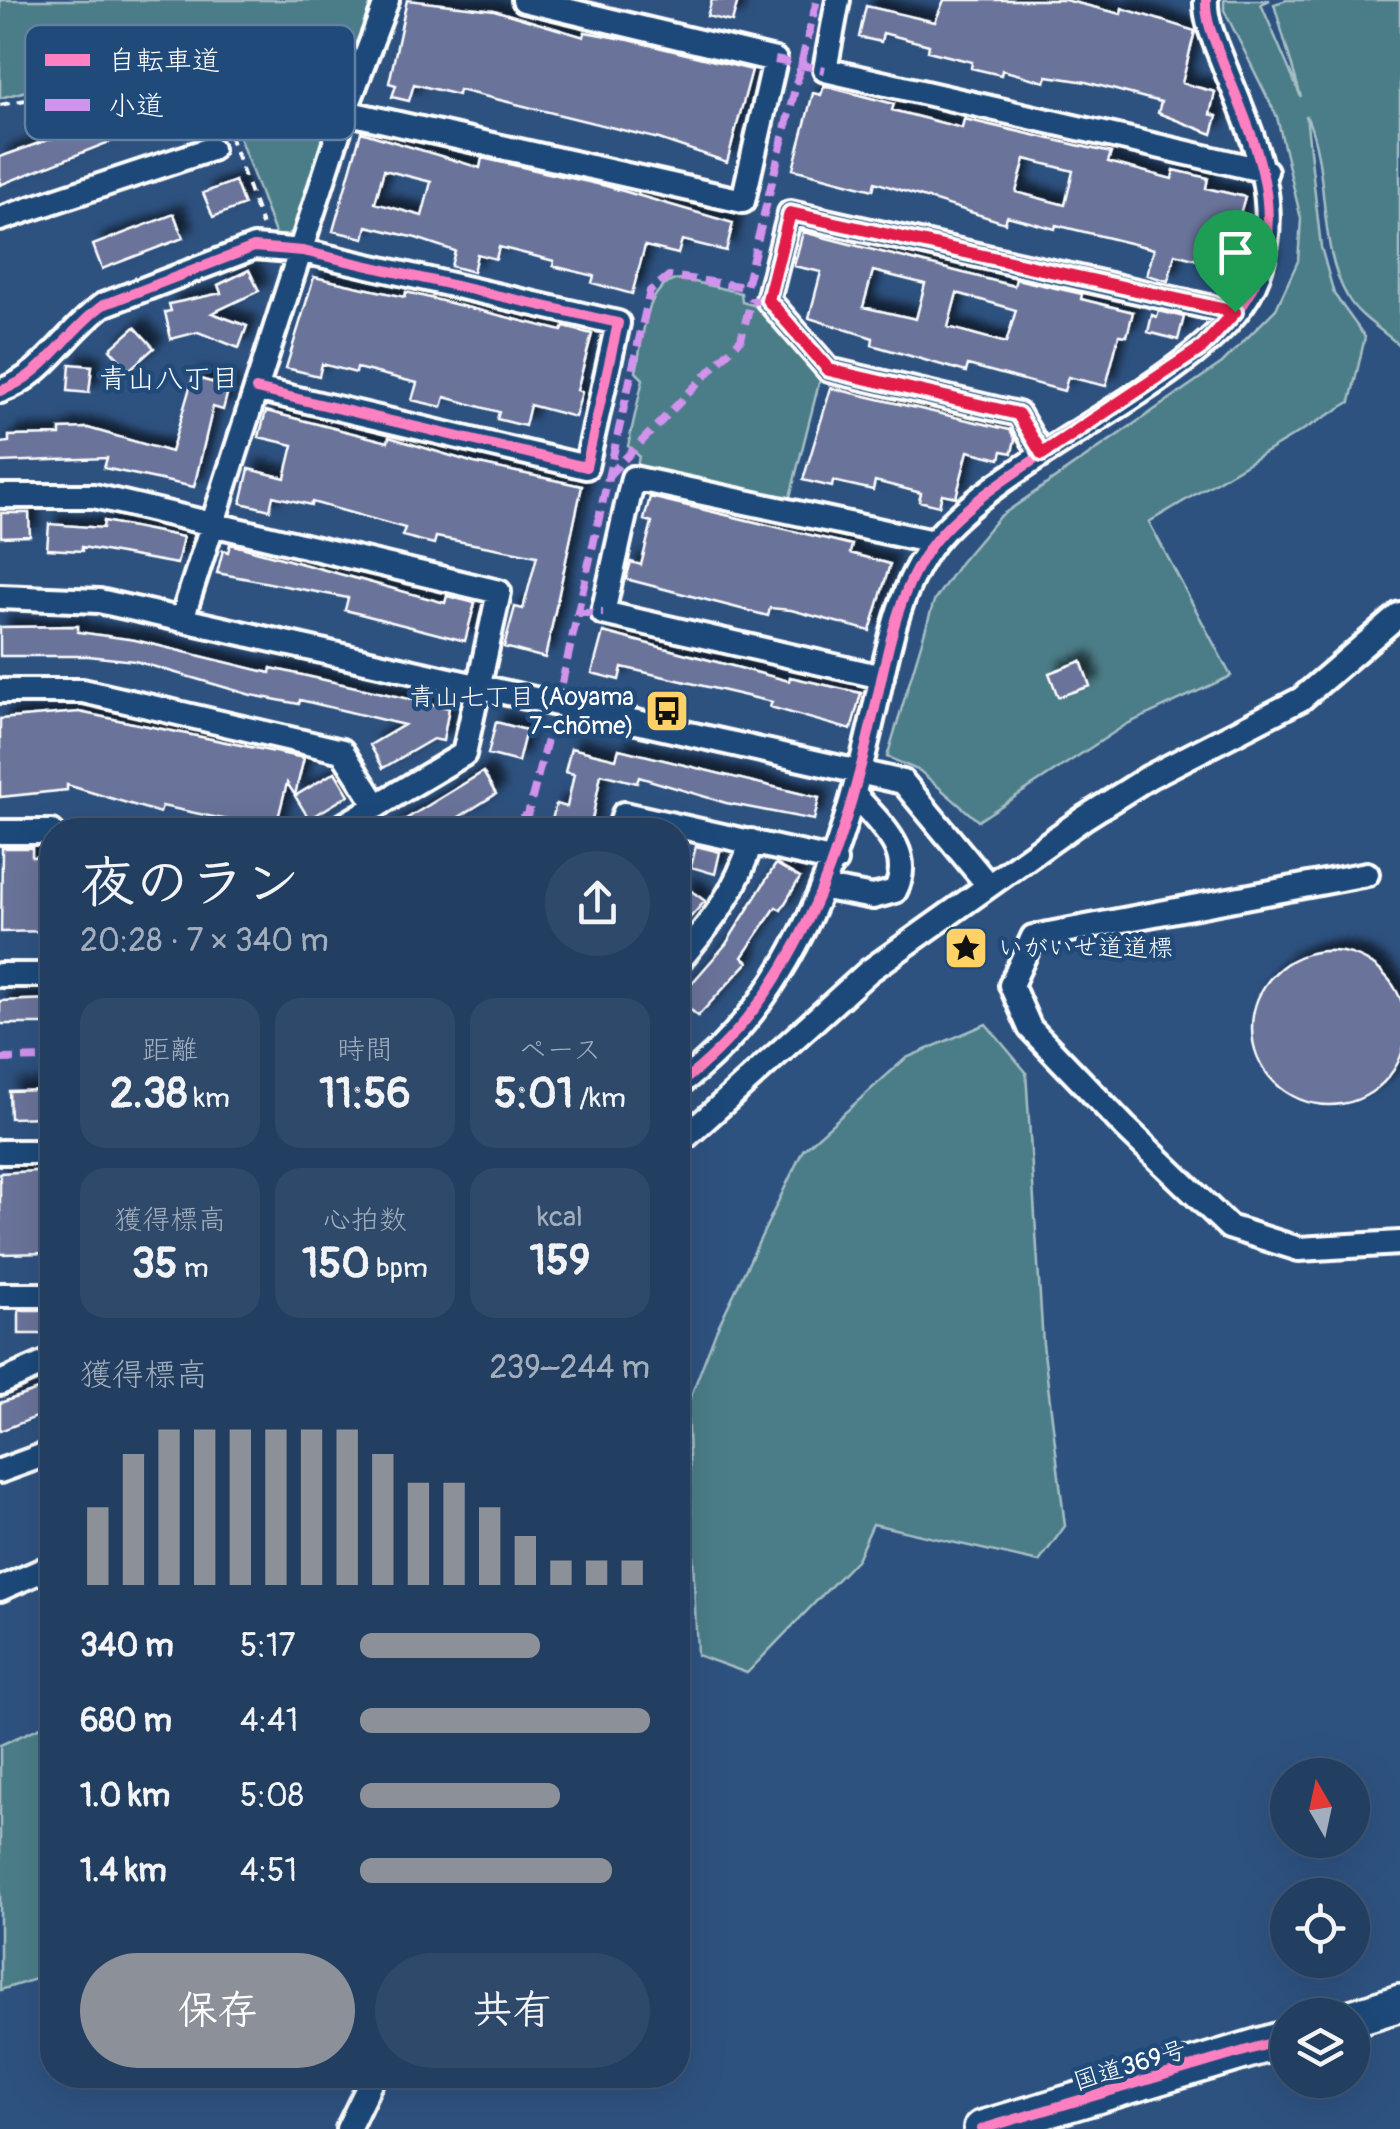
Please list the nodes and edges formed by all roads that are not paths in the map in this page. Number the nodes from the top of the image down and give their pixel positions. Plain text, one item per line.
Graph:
1 (387, 0) edge
2 (524, 0) edge
3 (838, 0) edge
4 (1181, 0) edge
5 (1205, 3) edge
6 (355, 85) edge
7 (355, 114) edge
8 (336, 140) edge
9 (211, 149) dead end
10 (1266, 171) junction
11 (0, 219) edge
12 (302, 251) junction
13 (1235, 312) junction
14 (256, 390) junction
15 (0, 391) edge
16 (1042, 454) junction
17 (0, 496) edge
18 (212, 522) junction
19 (934, 542) junction
20 (0, 598) edge
21 (1400, 614) edge
22 (182, 619) junction
23 (882, 676) junction
24 (480, 684) junction
25 (0, 691) edge
26 (857, 783) junction
27 (377, 806) junction
28 (356, 818) edge
29 (690, 828) edge
30 (0, 832) edge
31 (40, 832) edge
32 (751, 841) junction
33 (835, 861) junction
34 (1367, 874) dead end
35 (988, 884) junction
36 (825, 888) junction
37 (690, 948) edge
38 (0, 975) edge
39 (40, 975) edge
40 (690, 1073) edge
41 (690, 1133) edge
42 (0, 1152) edge
43 (40, 1152) edge
44 (1400, 1243) edge
45 (40, 1295) edge
46 (0, 1296) edge
47 (40, 1365) edge
48 (0, 1383) edge
49 (40, 1456) edge
50 (0, 1471) edge
51 (40, 1571) edge
52 (0, 1588) edge
53 (1400, 2003) edge
54 (1370, 2012) edge
55 (1270, 2043) edge
56 (368, 2088) edge
57 (348, 2129) edge
58 (982, 2129) edge

1 - 6 street
2 - 7 street
3 - 10 street
4 - 5 street
5 - 10 street
8 - 12 street
9 - 11 street
10 - 13 street
12 - 14 street
12 - 14 street
12 - 15 street
13 - 16 street
13 - 16 street
14 - 18 street
16 - 19 street
17 - 18 street
18 - 22 street
18 - 24 street
19 - 23 street
19 - 23 street
20 - 22 street
21 - 35 street
22 - 24 street
23 - 26 street
24 - 26 street
24 - 27 street
25 - 27 street
26 - 33 street
26 - 35 street
26 - 36 street
27 - 28 street
29 - 32 street
30 - 31 street
32 - 33 street
32 - 37 street
33 - 36 street
34 - 44 street
35 - 41 street
36 - 40 street
38 - 39 street
42 - 43 street
45 - 46 street
47 - 48 street
49 - 50 street
51 - 52 street
53 - 54 highway
55 - 58 highway, 国道369号
56 - 57 street

